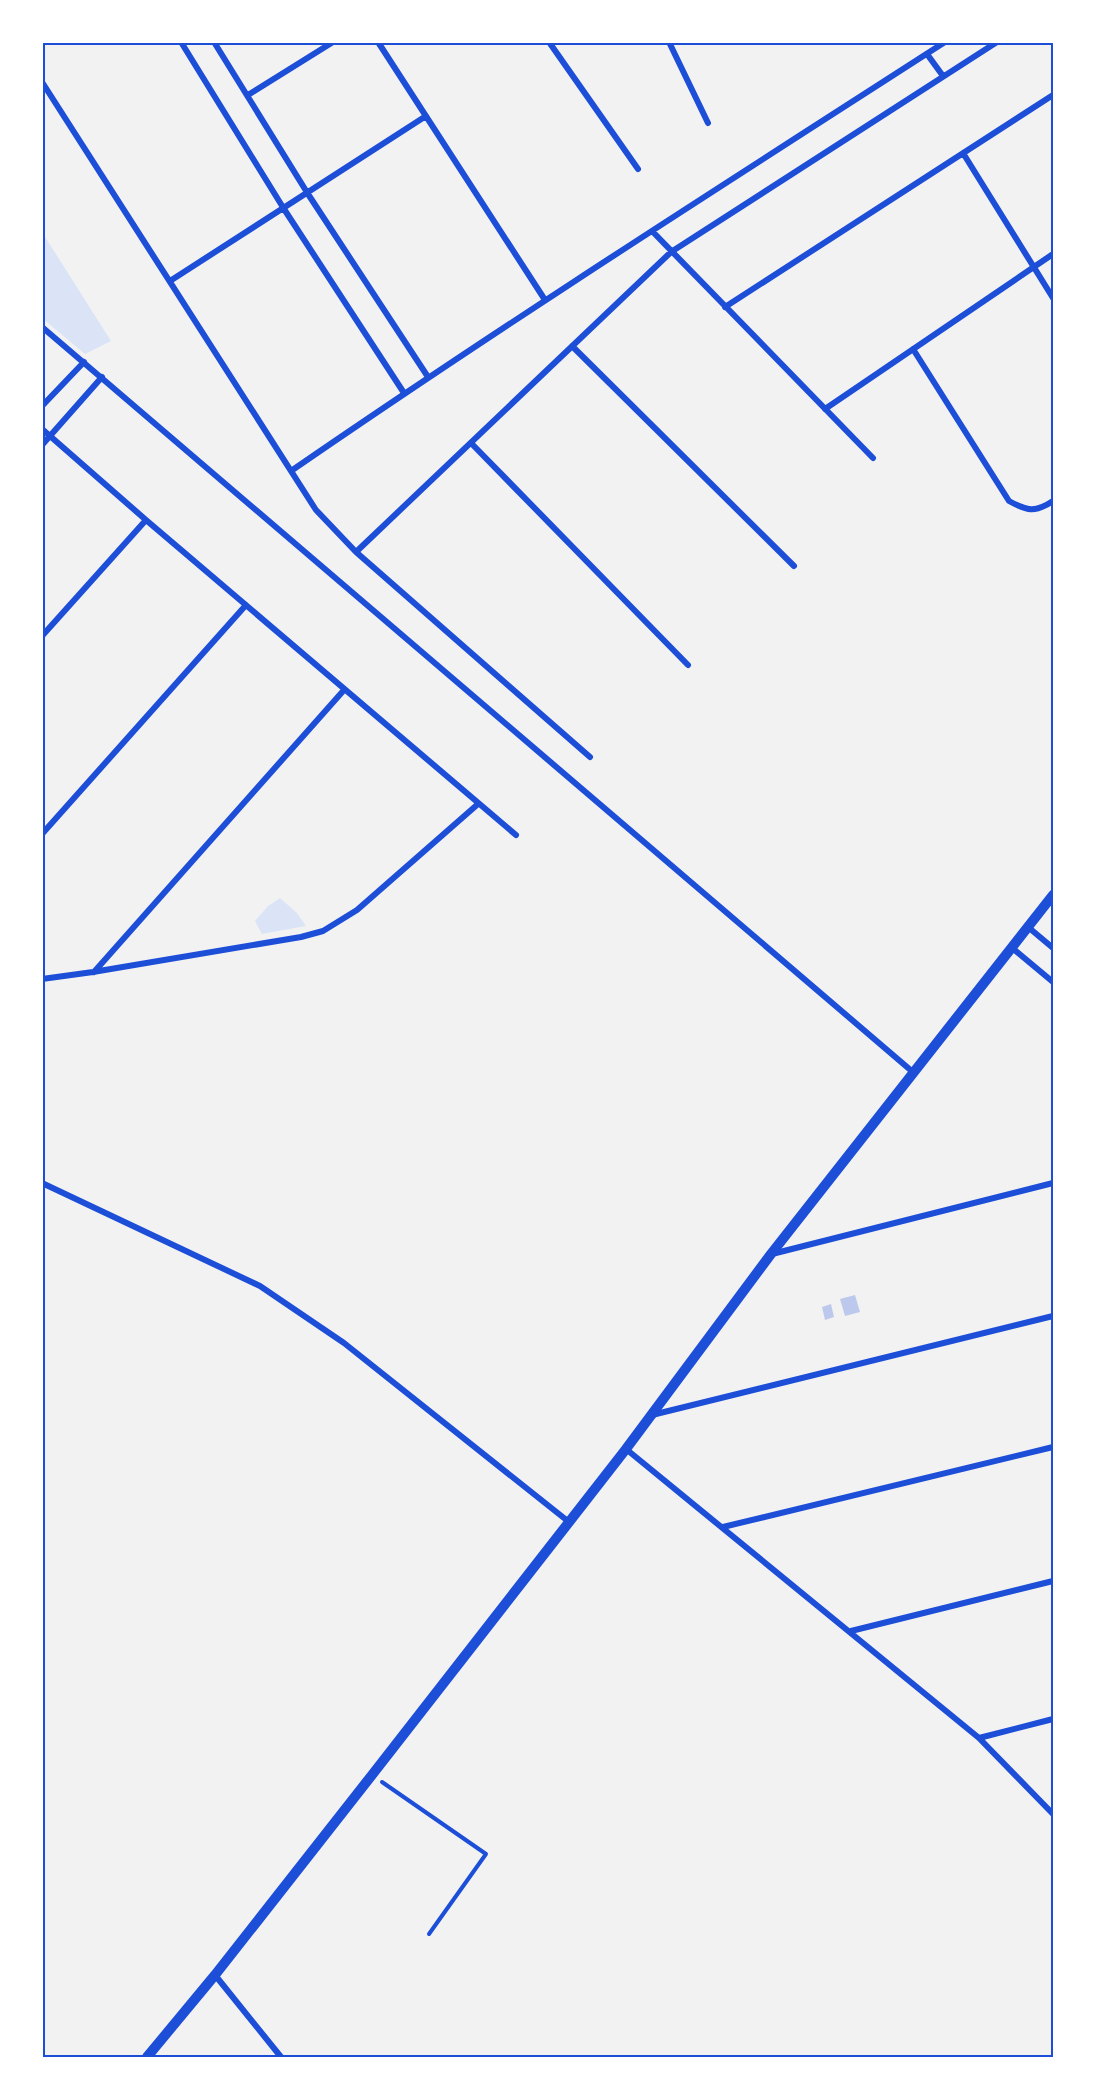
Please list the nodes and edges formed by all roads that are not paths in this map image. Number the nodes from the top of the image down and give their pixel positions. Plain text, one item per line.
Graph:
1 (180, 42) edge
2 (214, 42) edge
3 (333, 42) edge
4 (378, 42) edge
5 (549, 42) edge
6 (669, 42) edge
7 (945, 42) edge
8 (997, 42) edge
9 (927, 54) junction
10 (943, 76) junction
11 (42, 82) edge
12 (248, 95) junction
13 (1053, 95) edge
14 (426, 116) junction
15 (708, 123) dead end
16 (963, 153) junction
17 (638, 169) dead end
18 (308, 194) junction
19 (284, 209) junction
20 (652, 231) junction
21 (671, 252) junction
22 (1053, 254) edge
23 (1034, 267) junction
24 (170, 281) junction
25 (1053, 298) edge
26 (545, 300) junction
27 (725, 307) junction
28 (42, 327) edge
29 (572, 346) junction
30 (913, 350) junction
31 (84, 362) junction
32 (102, 377) junction
33 (428, 377) junction
34 (404, 393) junction
35 (42, 406) edge
36 (825, 409) junction
37 (42, 429) edge
38 (50, 435) junction
39 (471, 443) junction
40 (42, 445) edge
41 (873, 458) dead end
42 (291, 471) junction
43 (1053, 501) edge
44 (146, 520) junction
45 (356, 552) junction
46 (794, 566) dead end
47 (246, 605) junction
48 (42, 636) edge
49 (688, 665) dead end
50 (344, 690) junction
51 (590, 757) dead end
52 (478, 804) junction
53 (42, 834) edge
54 (516, 835) dead end
55 (1053, 895) edge
56 (1028, 927) junction
57 (1011, 947) junction
58 (1053, 948) edge
59 (93, 972) junction
60 (42, 978) edge
61 (1053, 982) edge
62 (914, 1073) junction
63 (42, 1183) edge
64 (1053, 1183) edge
65 (771, 1254) junction
66 (1053, 1316) edge
67 (651, 1416) junction
68 (1053, 1447) edge
69 (626, 1449) junction
70 (569, 1522) junction
71 (723, 1527) junction
72 (1053, 1581) edge
73 (851, 1631) junction
74 (1053, 1719) edge
75 (979, 1738) junction
76 (1053, 1814) edge
77 (215, 1975) junction
78 (147, 2057) edge
79 (281, 2057) edge

1 - 19 street
2 - 12 street
3 - 12 street
4 - 14 street
5 - 17 street
6 - 15 street
7 - 9 street
8 - 10 street
9 - 10 street
9 - 20 street
10 - 21 street
11 - 24 street
12 - 18 street
13 - 16 street
14 - 18 street
14 - 26 street
16 - 23 street
16 - 27 street
18 - 19 street
18 - 33 street
19 - 24 street
19 - 34 street
20 - 21 street
20 - 26 street
21 - 27 street
21 - 29 street
22 - 23 street
23 - 25 street
23 - 30 street
24 - 42 street
26 - 33 street
27 - 36 street
28 - 31 street
29 - 39 street
29 - 46 street
30 - 36 street
30 - 43 street
31 - 32 street
31 - 35 street
32 - 38 street
32 - 62 street
33 - 34 street
34 - 42 street
36 - 41 street
37 - 38 street
38 - 40 street
38 - 44 street
39 - 45 street
39 - 49 street
42 - 45 street
44 - 47 street
44 - 48 street
45 - 51 street
47 - 50 street
47 - 53 street
50 - 52 street
50 - 59 street
52 - 54 street
52 - 59 street
55 - 56 street
56 - 57 street
56 - 58 street
57 - 61 street
57 - 62 street
59 - 60 street
62 - 65 street
63 - 70 street
64 - 65 street
65 - 67 street
66 - 67 street
67 - 69 street
68 - 71 street
69 - 70 street
69 - 71 street
70 - 77 street
71 - 73 street
72 - 73 street
73 - 75 street
74 - 75 street
75 - 76 street
77 - 78 street
77 - 79 street

